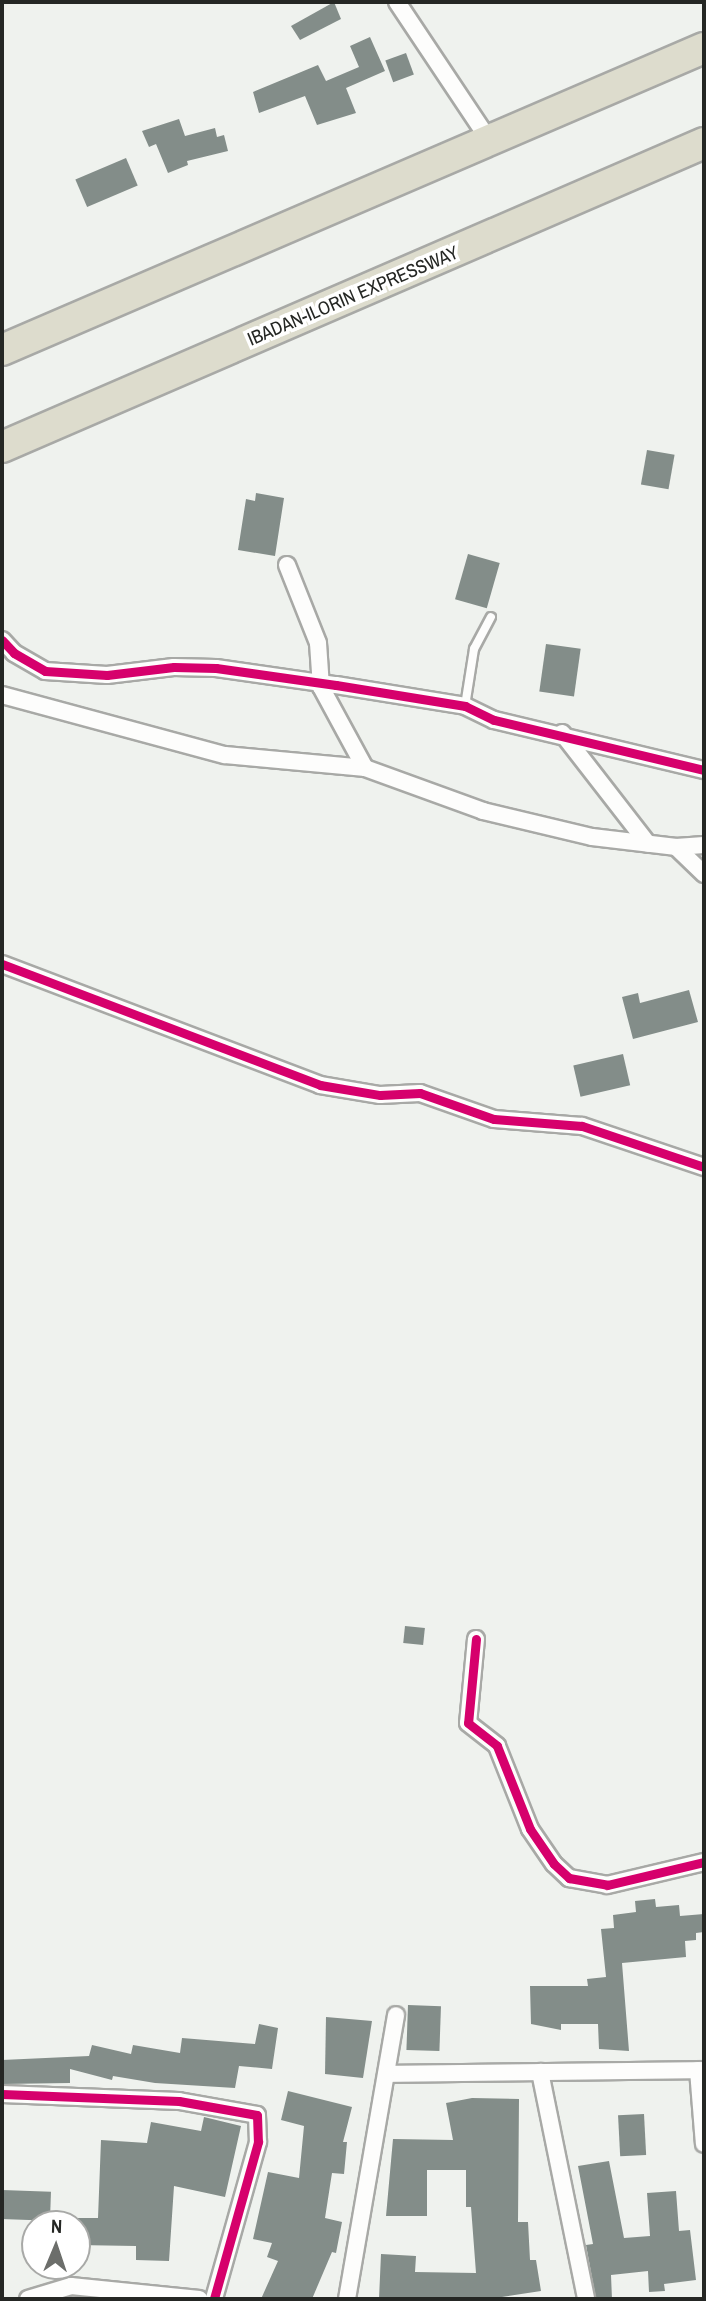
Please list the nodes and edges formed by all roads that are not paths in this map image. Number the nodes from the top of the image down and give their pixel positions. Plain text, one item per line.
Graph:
1 (397, 2) edge
2 (704, 48) edge
3 (491, 143) junction
4 (704, 143) edge
5 (2, 351) edge
6 (2, 447) edge
7 (287, 565) dead end
8 (491, 617) dead end
9 (2, 640) edge
10 (321, 684) junction
11 (2, 695) edge
12 (465, 706) junction
13 (562, 733) junction
14 (365, 768) junction
15 (704, 771) edge
16 (648, 844) junction
17 (704, 845) edge
18 (676, 847) junction
19 (704, 874) edge
20 (2, 964) edge
21 (704, 1167) edge
22 (476, 1639) dead end
23 (704, 1862) edge
24 (396, 2015) dead end
25 (701, 2070) edge
26 (540, 2072) junction
27 (387, 2074) junction
28 (2, 2094) edge
29 (704, 2144) edge
30 (28, 2299) edge
31 (199, 2299) edge
32 (214, 2299) edge
33 (347, 2299) edge
34 (586, 2299) edge

1 - 3 street
2 - 3 highway
3 - 5 highway
4 - 6 highway, IBADAN-ILORIN EXPRESSWAY
7 - 10 street
8 - 12 lane
9 - 10 street
10 - 12 street
10 - 14 street
11 - 14 street
12 - 13 street
13 - 15 street
13 - 16 street
14 - 16 street
16 - 18 street
17 - 18 street
18 - 19 street
20 - 21 street
22 - 23 street
24 - 27 street
25 - 26 street
25 - 29 street
26 - 27 street
26 - 34 street
27 - 33 street
28 - 32 street
30 - 31 street

